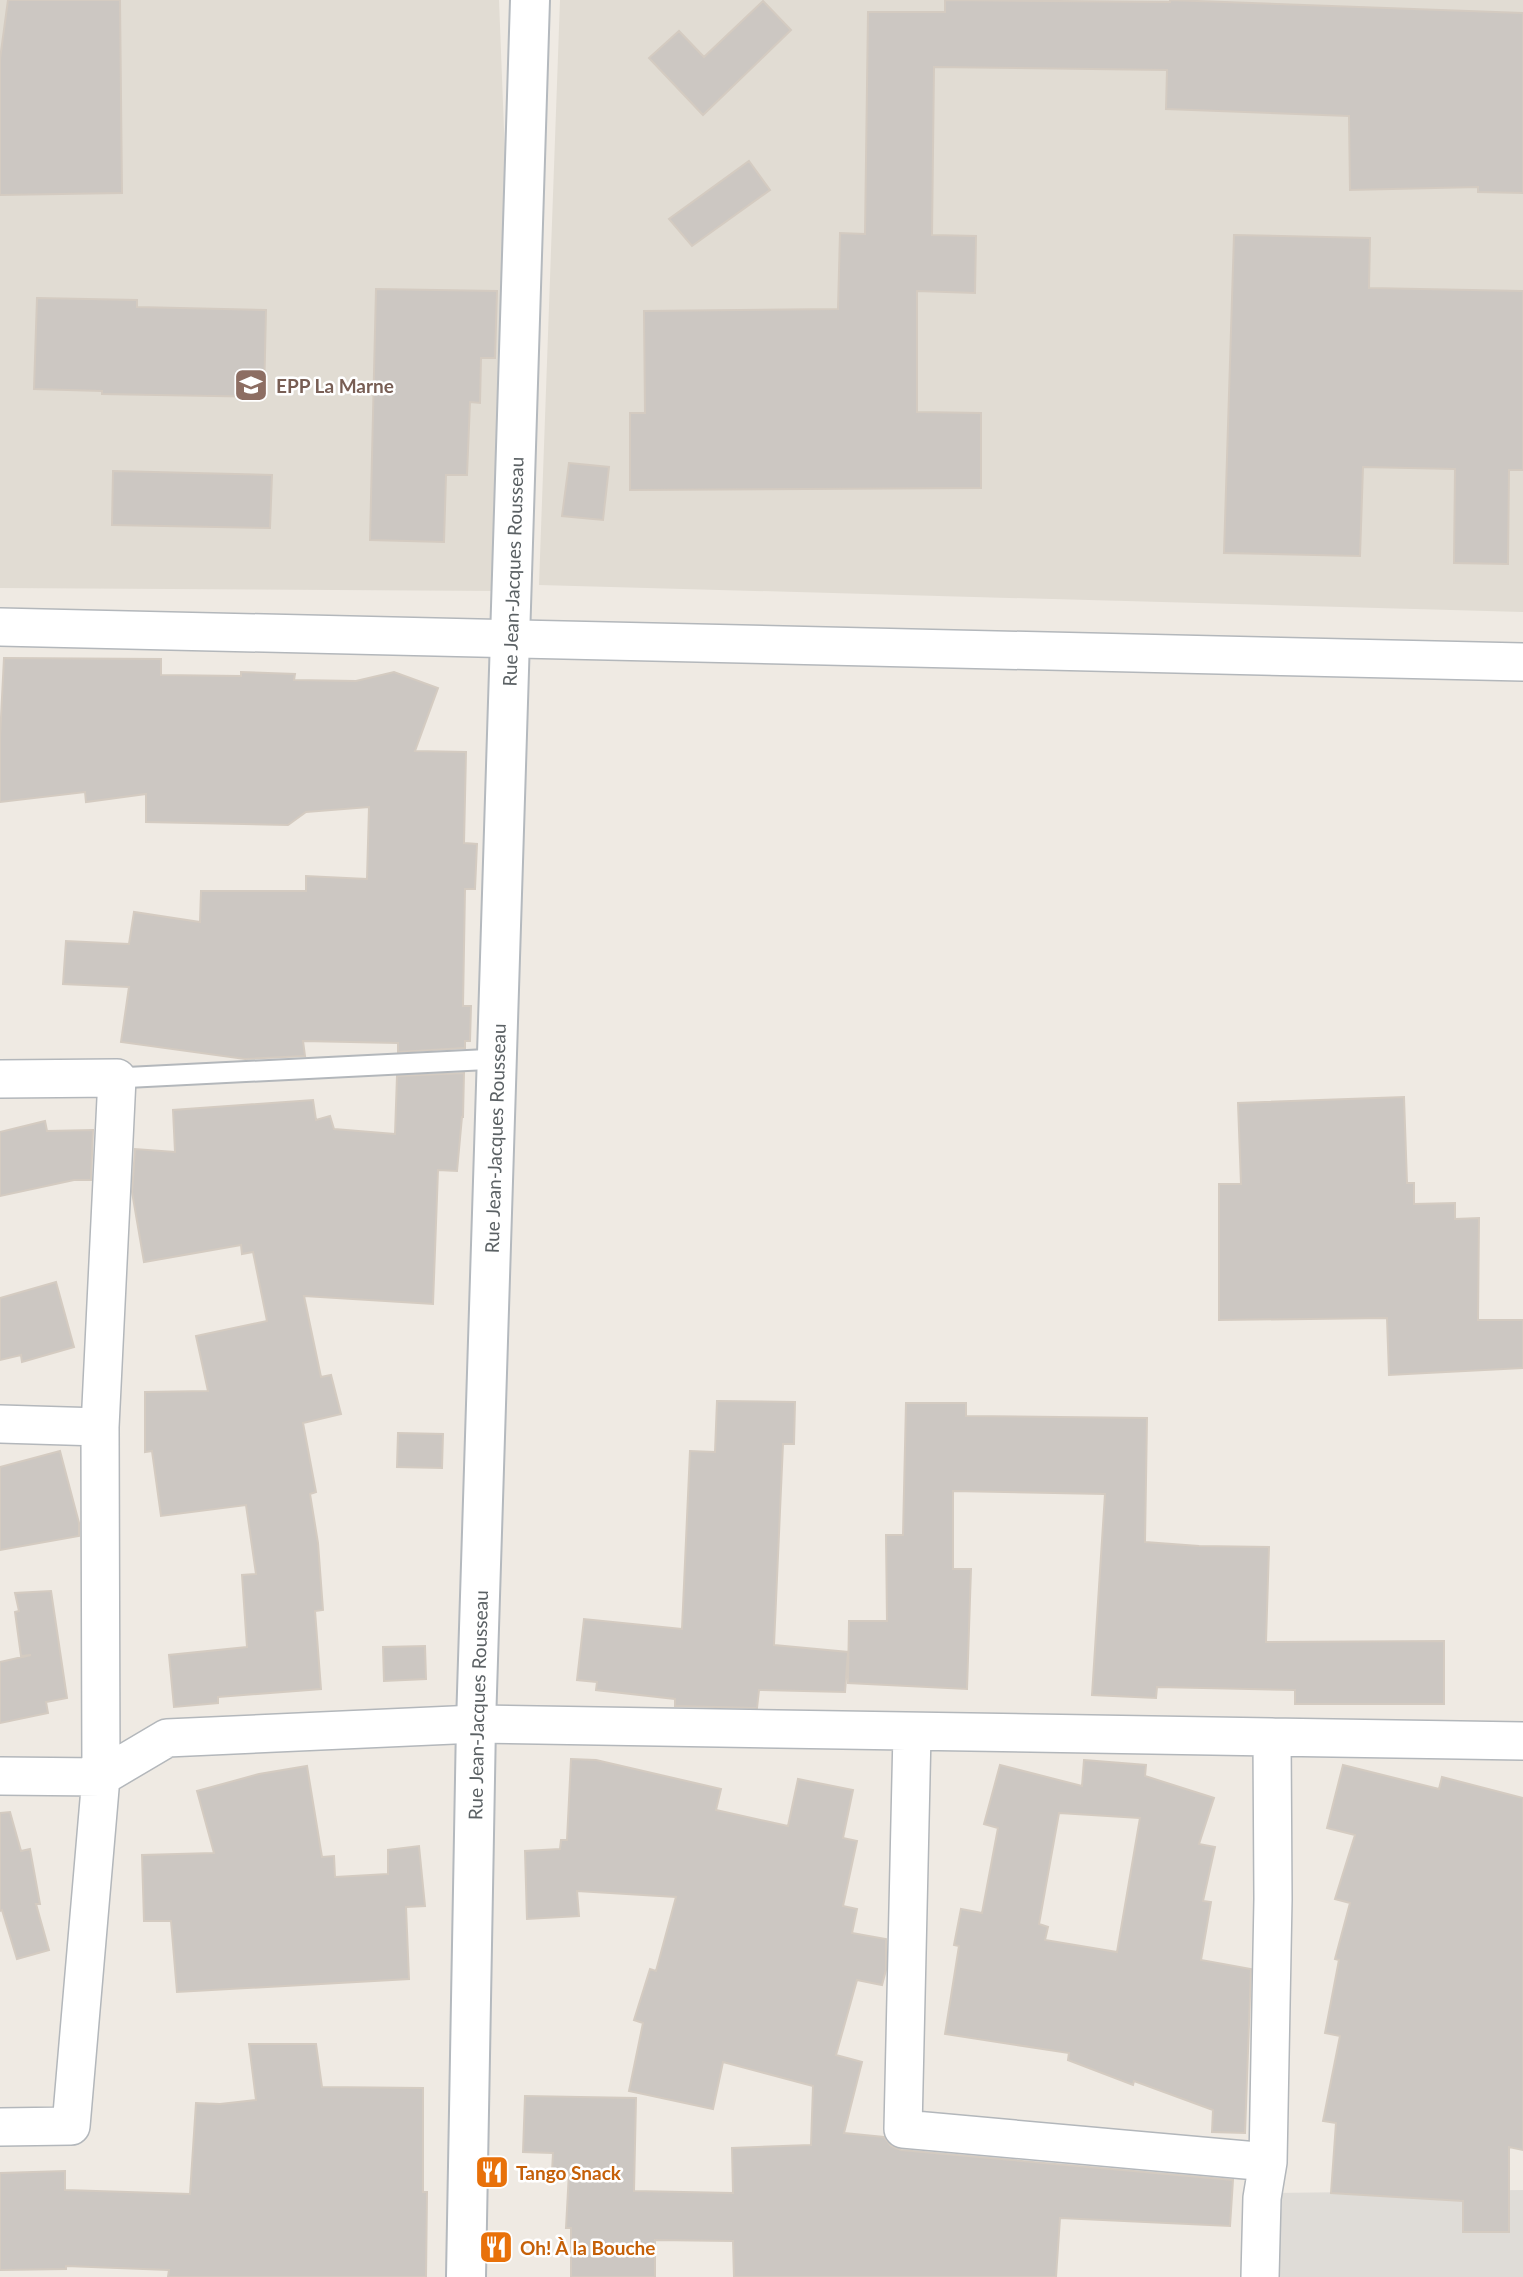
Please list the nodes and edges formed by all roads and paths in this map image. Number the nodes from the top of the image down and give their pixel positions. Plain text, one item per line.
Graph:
1 (530, 0) edge
2 (0, 627) edge
3 (509, 638) junction
4 (1523, 662) edge
5 (496, 1059) junction
6 (117, 1078) junction
7 (0, 1079) edge
8 (0, 1424) edge
9 (100, 1427) junction
10 (476, 1724) junction
11 (912, 1733) junction
12 (1272, 1737) junction
13 (1523, 1741) edge
14 (0, 1776) edge
15 (101, 1777) junction
16 (0, 2127) edge
17 (1268, 2162) junction
18 (466, 2277) edge
19 (1260, 2277) edge

1 - 3 street, Rue Jean-Jacques Rousseau
2 - 3 street
3 - 4 street
3 - 5 street, Rue Jean-Jacques Rousseau
5 - 6 lane
5 - 10 street, Rue Jean-Jacques Rousseau
6 - 7 street
6 - 9 street
8 - 9 street
9 - 15 street
10 - 11 street
10 - 15 street
10 - 18 street, Rue Jean-Jacques Rousseau
11 - 12 street
11 - 17 street
12 - 13 street
12 - 17 street
14 - 15 street
15 - 16 street
17 - 19 street

